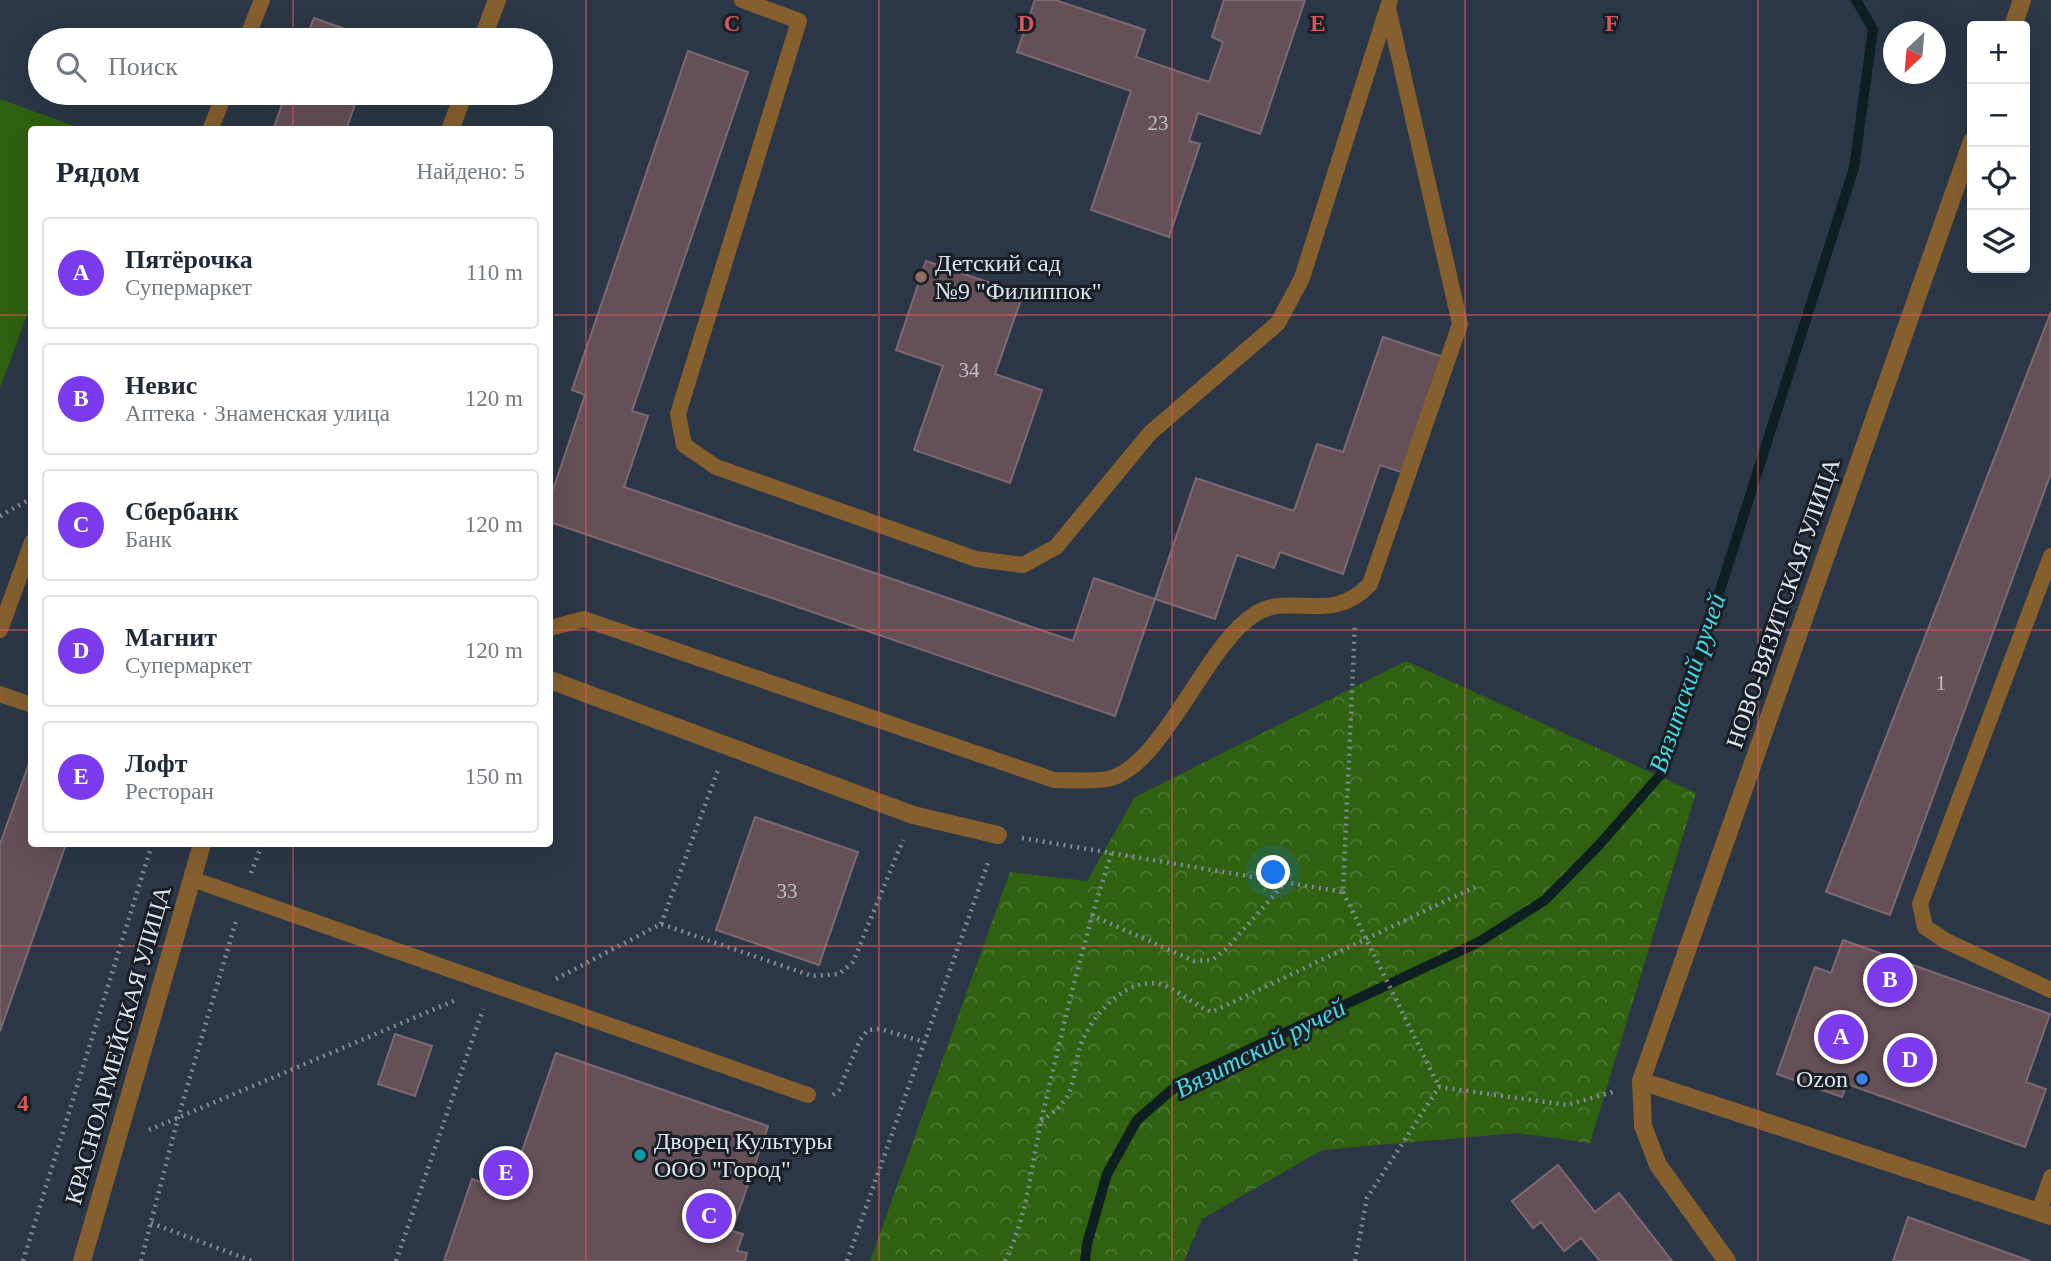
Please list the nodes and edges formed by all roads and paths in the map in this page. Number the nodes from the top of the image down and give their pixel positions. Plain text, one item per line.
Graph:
1 (262, 0) edge
2 (497, 0) edge
3 (742, 0) edge
4 (2022, 0) edge
5 (1389, 3) edge
6 (2015, 21) edge
7 (251, 28) edge
8 (486, 28) edge
9 (220, 105) edge
10 (459, 105) edge
11 (212, 126) edge
12 (452, 126) edge
13 (1970, 147) edge
14 (28, 500) edge
15 (0, 516) edge
16 (28, 553) edge
17 (2051, 556) edge
18 (1356, 599) junction
19 (553, 627) edge
20 (0, 630) edge
21 (553, 681) edge
22 (0, 694) edge
23 (28, 704) edge
24 (727, 746) junction
25 (913, 815) junction
26 (999, 835) junction
27 (151, 847) edge
28 (201, 847) edge
29 (261, 847) edge
30 (1112, 852) junction
31 (191, 879) junction
32 (1286, 882) junction
33 (1475, 887) dead end
34 (1343, 892) junction
35 (243, 897) junction
36 (1091, 915) junction
37 (662, 923) junction
38 (491, 985) junction
39 (2051, 990) edge
40 (527, 995) junction
41 (925, 1042) junction
42 (1641, 1081) junction
43 (1439, 1087) junction
44 (808, 1095) joint
45 (178, 1118) junction
46 (1041, 1121) junction
47 (115, 1144) junction
48 (2051, 1177) edge
49 (2045, 1214) edge
50 (151, 1223) junction
51 (23, 1261) edge
52 (82, 1261) edge
53 (141, 1261) edge
54 (252, 1261) edge
55 (396, 1261) edge
56 (847, 1261) edge
57 (1005, 1261) edge
58 (1355, 1261) edge
59 (1727, 1261) edge

1 - 7 lane
2 - 8 street
3 - 5 lane
4 - 6 street
5 - 18 lane
9 - 11 lane
10 - 12 street
13 - 42 street, НОВО-ВЯЗИТСКАЯ УЛИЦА
14 - 15 path
16 - 20 lane
17 - 39 lane
18 - 19 lane
18 - 34 path
21 - 24 street
22 - 23 lane
24 - 25 street
24 - 37 path
25 - 26 street
25 - 37 path
26 - 30 path
26 - 41 path
27 - 51 path
28 - 31 street, КРАСНОАРМЕЙСКАЯ УЛИЦА
29 - 35 path
30 - 32 path
30 - 36 path
31 - 35 lane
31 - 47 street, КРАСНОАРМЕЙСКАЯ УЛИЦА
32 - 34 path
32 - 36 path
33 - 46 path
34 - 43 path, bridge
35 - 38 lane
35 - 45 path
36 - 46 path
37 - 40 path
38 - 40 lane
38 - 45 path
38 - 55 path
40 - 44 lane
41 - 44 path
41 - 56 path
42 - 43 path
42 - 49 street
42 - 59 street
43 - 58 path
45 - 47 path
45 - 50 path
46 - 57 path
47 - 52 street, КРАСНОАРМЕЙСКАЯ УЛИЦА
48 - 49 lane
50 - 53 path
50 - 54 path

